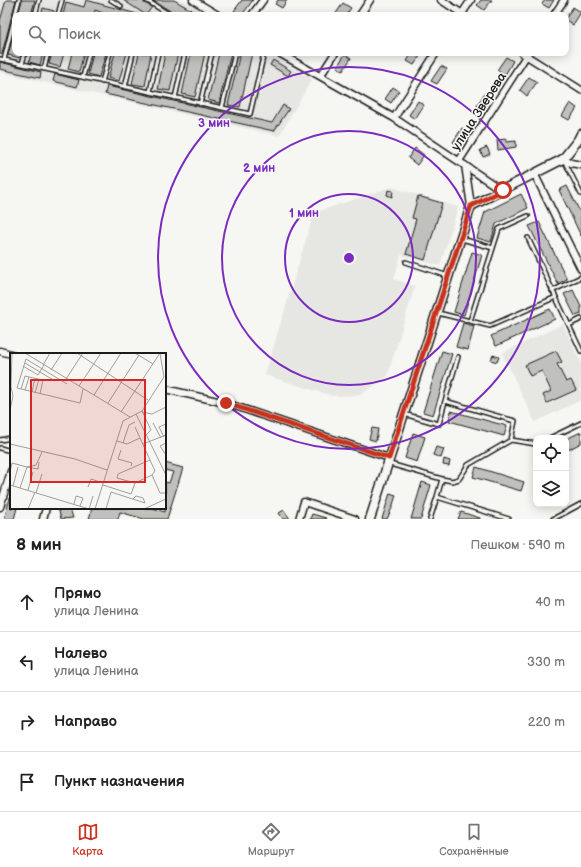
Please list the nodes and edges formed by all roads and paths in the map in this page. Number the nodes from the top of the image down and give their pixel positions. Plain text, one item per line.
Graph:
1 (19, 0) edge
2 (39, 0) edge
3 (62, 0) edge
4 (111, 0) edge
5 (146, 0) edge
6 (193, 0) edge
7 (262, 0) edge
8 (370, 0) edge
9 (441, 0) edge
10 (471, 0) edge
11 (564, 0) edge
12 (121, 6) dead end
13 (16, 12) edge
14 (36, 12) edge
15 (59, 12) edge
16 (165, 12) edge
17 (213, 12) edge
18 (254, 12) edge
19 (362, 12) edge
20 (459, 12) edge
21 (463, 12) edge
22 (556, 12) edge
23 (12, 25) edge
24 (24, 56) edge
25 (47, 56) edge
26 (88, 56) edge
27 (109, 56) edge
28 (132, 56) edge
29 (157, 56) edge
30 (184, 56) edge
31 (211, 56) edge
32 (234, 56) edge
33 (263, 56) edge
34 (284, 56) edge
35 (333, 56) edge
36 (434, 56) edge
37 (525, 56) edge
38 (529, 56) edge
39 (2, 59) edge
40 (22, 64) junction
41 (44, 69) junction
42 (320, 76) junction
43 (83, 77) junction
44 (102, 82) junction
45 (124, 87) junction
46 (581, 90) edge
47 (150, 92) junction
48 (175, 98) junction
49 (200, 104) junction
50 (222, 108) junction
51 (394, 118) junction
52 (581, 134) edge
53 (564, 159) junction
54 (459, 161) junction
55 (465, 165) junction
56 (581, 165) edge
57 (535, 174) junction
58 (503, 190) junction
59 (581, 194) edge
60 (471, 206) junction
61 (528, 216) dead end
62 (461, 238) junction
63 (528, 238) dead end
64 (493, 248) junction
65 (406, 262) dead end
66 (581, 269) edge
67 (448, 276) junction
68 (581, 276) edge
69 (552, 291) junction
70 (556, 297) junction
71 (436, 312) junction
72 (581, 319) edge
73 (470, 321) junction
74 (568, 325) junction
75 (0, 351) edge
76 (581, 351) edge
77 (10, 354) edge
78 (458, 357) dead end
79 (166, 389) edge
80 (445, 401) junction
81 (404, 414) junction
82 (581, 423) edge
83 (556, 435) edge
84 (10, 438) edge
85 (0, 440) edge
86 (511, 440) junction
87 (533, 444) edge
88 (0, 448) edge
89 (10, 450) edge
90 (388, 460) junction
91 (10, 473) edge
92 (442, 479) junction
93 (437, 497) junction
94 (581, 504) edge
95 (0, 506) edge
96 (46, 509) edge
97 (43, 519) edge
98 (299, 519) edge
99 (355, 519) edge
100 (370, 519) edge
101 (430, 519) edge
102 (509, 519) edge
103 (553, 519) edge

1 - 13 lane
2 - 14 lane
3 - 15 lane
4 - 12 lane
5 - 16 lane
6 - 17 street
7 - 18 street
8 - 19 street
9 - 20 street
10 - 21 street
11 - 22 street
23 - 39 lane
24 - 40 lane
25 - 41 lane
26 - 43 lane
27 - 44 lane
28 - 45 lane
29 - 47 lane
30 - 48 lane
31 - 49 lane
32 - 50 lane
33 - 50 lane
34 - 42 street
35 - 42 street
36 - 51 street
37 - 54 street, улица Зверева
38 - 46 street
39 - 40 lane
40 - 41 lane
41 - 43 lane
42 - 51 street
43 - 44 lane
44 - 45 lane
45 - 47 lane
47 - 48 lane
48 - 49 lane
49 - 50 lane
51 - 54 street
52 - 53 street
53 - 56 street
53 - 57 street
53 - 59 lane
54 - 55 street
55 - 58 street
55 - 60 street
57 - 58 street
57 - 66 street
58 - 60 street
60 - 62 street
61 - 64 lane
62 - 64 lane
62 - 67 street
63 - 69 lane
64 - 73 lane
65 - 67 lane
67 - 71 street
68 - 69 lane
69 - 70 lane
70 - 73 lane
70 - 74 lane
71 - 73 lane
71 - 81 street
72 - 74 lane
74 - 76 lane
75 - 77 street
78 - 80 lane
79 - 90 street
80 - 81 lane
80 - 86 lane
81 - 90 street
82 - 83 lane
84 - 85 lane
86 - 87 lane
86 - 92 lane
88 - 89 lane
90 - 92 lane
90 - 100 street
91 - 95 street
92 - 93 lane
93 - 101 lane
93 - 102 lane
94 - 103 lane
96 - 97 street
98 - 99 street

